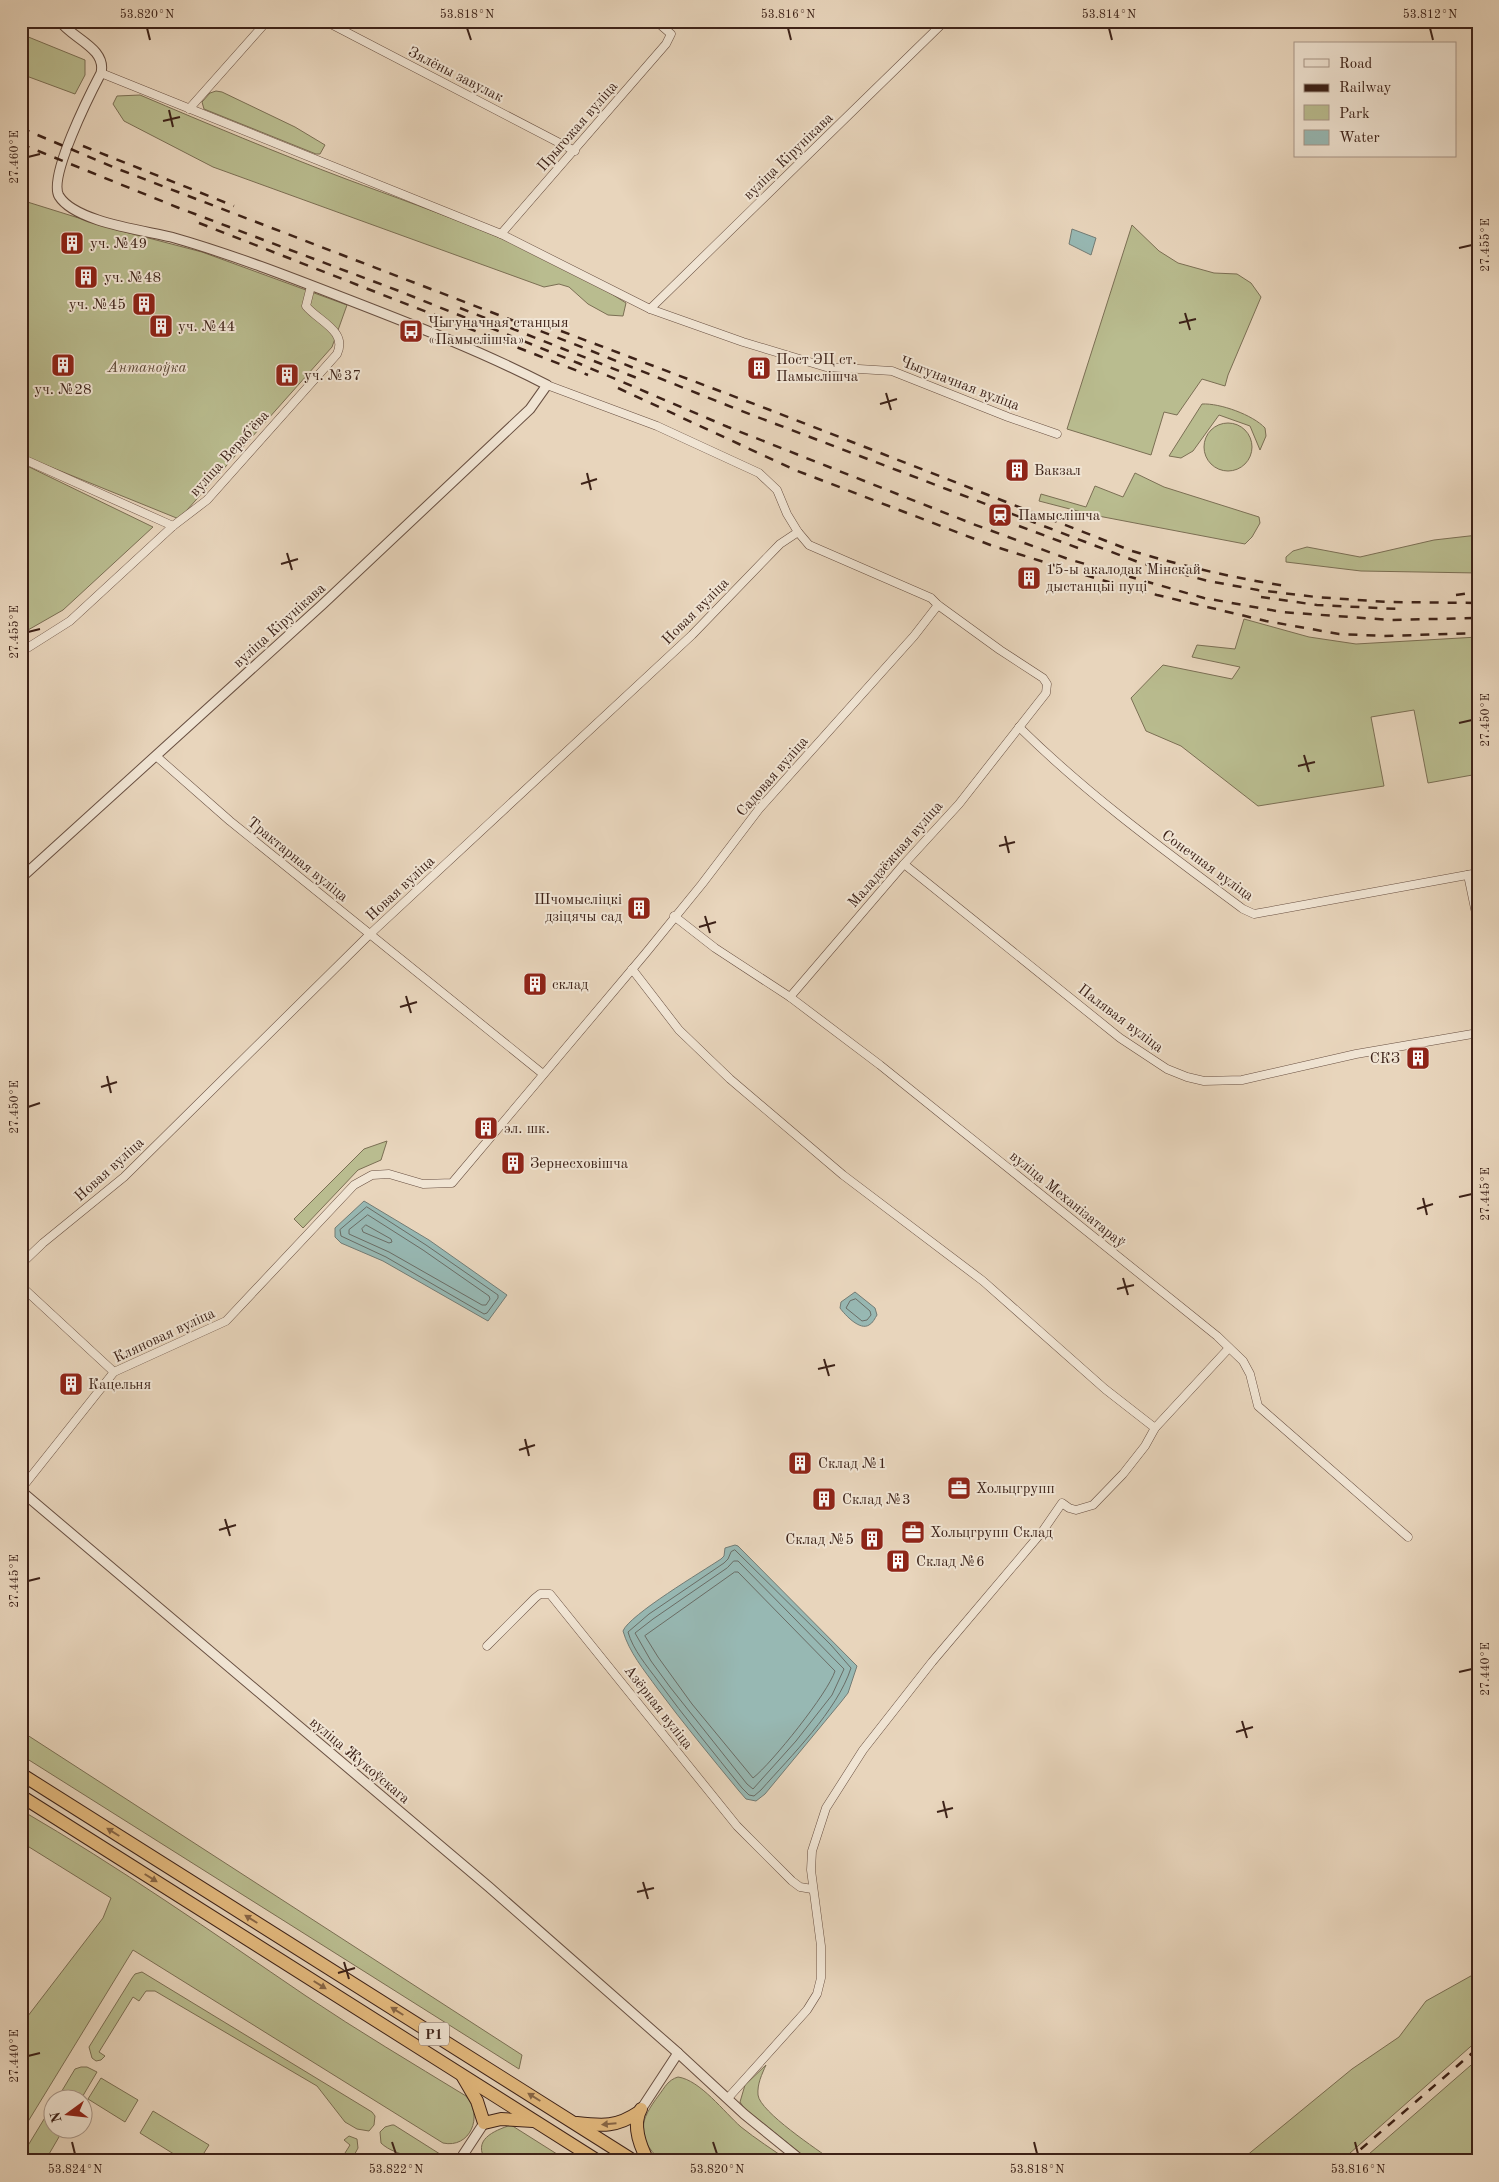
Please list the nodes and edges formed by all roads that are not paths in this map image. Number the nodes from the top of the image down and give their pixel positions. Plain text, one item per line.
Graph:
1 (60, 21) edge
2 (267, 21) edge
3 (325, 21) edge
4 (656, 21) edge
5 (945, 21) edge
6 (101, 73) junction
7 (189, 109) junction
8 (575, 151) junction
9 (501, 234) junction
10 (311, 286) junction
11 (650, 309) junction
12 (547, 385) junction
13 (1057, 434) dead end
14 (21, 458) edge
15 (173, 526) junction
16 (798, 532) junction
17 (938, 605) junction
18 (21, 652) edge
19 (1018, 727) junction
20 (156, 756) junction
21 (904, 864) junction
22 (1478, 873) edge
23 (1468, 875) junction
24 (21, 878) edge
25 (674, 916) junction
26 (1478, 923) edge
27 (370, 935) junction
28 (632, 969) junction
29 (790, 997) junction
30 (1478, 1033) edge
31 (543, 1074) junction
32 (21, 1264) edge
33 (21, 1286) edge
34 (1229, 1348) junction
35 (114, 1372) junction
36 (1155, 1428) junction
37 (21, 1490) edge
38 (1408, 1537) dead end
39 (487, 1646) dead end
40 (21, 1774) edge
41 (21, 1796) edge
42 (812, 1889) junction
43 (678, 2053) junction
44 (460, 2073) junction
45 (728, 2098) junction
46 (641, 2110) junction
47 (535, 2121) junction
48 (484, 2123) junction
49 (576, 2123) junction
50 (472, 2161) edge
51 (598, 2161) edge
52 (634, 2161) edge
53 (648, 2161) edge
54 (802, 2161) edge

1 - 6 street
2 - 7 street
3 - 8 street, Зялёны завулак
4 - 8 street, Прыгожая вуліца
5 - 11 street, вуліца Кірунікава
6 - 7 street, Чыгуначная вуліца
6 - 10 street
7 - 9 street, Чыгуначная вуліца
8 - 9 street, Прыгожая вуліца
9 - 11 street, Чыгуначная вуліца
10 - 12 street
10 - 15 street, вуліца Верабʼёва
11 - 13 street, Чыгуначная вуліца
12 - 16 street
12 - 20 street, вуліца Кірунікава
14 - 15 street
15 - 18 street, вуліца Верабʼёва
16 - 17 street
16 - 27 street, Новая вуліца
17 - 19 street, Маладзёжная вуліца
17 - 25 street, Садовая вуліца
19 - 21 street, Маладзёжная вуліца
19 - 23 street, Сонечная вуліца
20 - 24 street, вуліца Кірунікава
20 - 27 street, Трактарная вуліца
21 - 29 street, Маладзёжная вуліца
21 - 30 street, Палявая вуліца
22 - 23 street, Сонечная вуліца
23 - 26 street
25 - 28 street, Садовая вуліца
25 - 29 street, вуліца Механізатараў
27 - 31 street, Трактарная вуліца
27 - 32 street, Новая вуліца
28 - 31 street, Садовая вуліца
28 - 36 street
29 - 34 street, вуліца Механізатараў
31 - 35 street, Кляновая вуліца
33 - 35 street
34 - 36 street
34 - 38 street, вуліца Механізатараў
35 - 37 street, Кляновая вуліца
36 - 42 street
37 - 43 street, вуліца Жукоўскага
39 - 42 street, Азёрная вуліца
49 -> 40 highway, Р1
41 -> 44 highway, Р1
42 - 45 street
43 - 45 street, вуліца Жукоўскага
43 - 46 street
44 - 47 highway, Р1
44 - 48 highway
45 - 54 street, вуліца Жукоўскага
46 -> 49 highway
46 - 53 highway
47 - 48 highway
47 - 51 highway, Р1
48 - 50 street
49 - 52 highway, Р1

